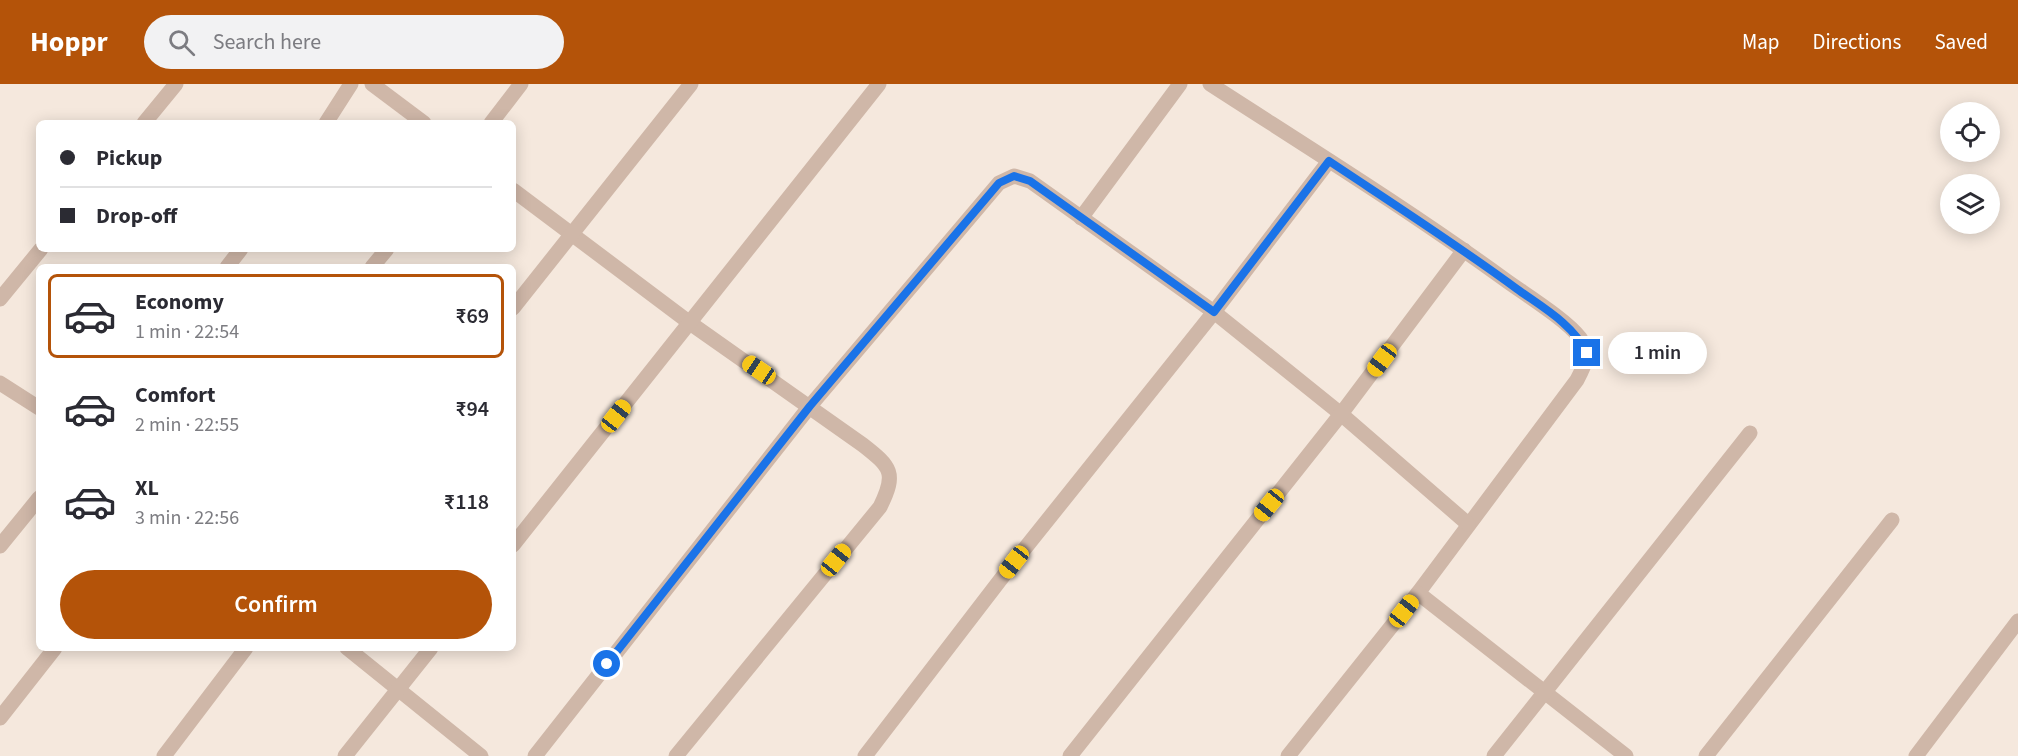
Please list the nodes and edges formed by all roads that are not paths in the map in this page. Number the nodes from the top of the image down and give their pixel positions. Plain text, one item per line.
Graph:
1 (176, 84) edge
2 (351, 84) edge
3 (372, 84) edge
4 (521, 84) edge
5 (691, 84) edge
6 (879, 84) edge
7 (1180, 84) edge
8 (1210, 84) edge
9 (146, 120) edge
10 (328, 120) edge
11 (420, 120) edge
12 (493, 120) edge
13 (1329, 161) junction
14 (516, 192) edge
15 (1081, 218) junction
16 (572, 234) junction
17 (1464, 250) junction
18 (39, 252) edge
19 (239, 252) edge
20 (384, 252) edge
21 (229, 264) edge
22 (374, 264) edge
23 (0, 299) edge
24 (516, 304) edge
25 (1214, 312) junction
26 (690, 323) junction
27 (0, 383) edge
28 (36, 406) edge
29 (810, 406) junction
30 (1341, 414) junction
31 (1750, 433) dead end
32 (36, 502) edge
33 (1892, 520) dead end
34 (1468, 524) junction
35 (516, 541) edge
36 (0, 546) edge
37 (1418, 593) junction
38 (2018, 621) edge
39 (53, 651) edge
40 (244, 651) edge
41 (351, 651) edge
42 (429, 651) edge
43 (398, 689) junction
44 (1544, 692) junction
45 (0, 718) edge
46 (165, 756) edge
47 (345, 756) edge
48 (481, 756) edge
49 (535, 756) edge
50 (676, 756) edge
51 (865, 756) edge
52 (1070, 756) edge
53 (1288, 756) edge
54 (1494, 756) edge
55 (1626, 756) edge
56 (1706, 756) edge
57 (1916, 756) edge

1 - 9 street
2 - 10 street
3 - 11 street
4 - 12 street
5 - 16 street
6 - 26 street
7 - 15 street
8 - 13 street
13 - 17 street
13 - 25 street
14 - 16 street
15 - 25 street
15 - 29 street
16 - 24 street
16 - 26 street
17 - 30 street
17 - 34 street
18 - 23 street
19 - 21 street
20 - 22 street
25 - 30 street
25 - 51 street
26 - 29 street
26 - 35 street
27 - 28 street
29 - 49 street
29 - 50 street
30 - 34 street
30 - 52 street
31 - 44 street
32 - 36 street
33 - 56 street
34 - 37 street
37 - 44 street
37 - 53 street
38 - 57 street
39 - 45 street
40 - 46 street
41 - 43 street
42 - 43 street
43 - 47 street
43 - 48 street
44 - 54 street
44 - 55 street

